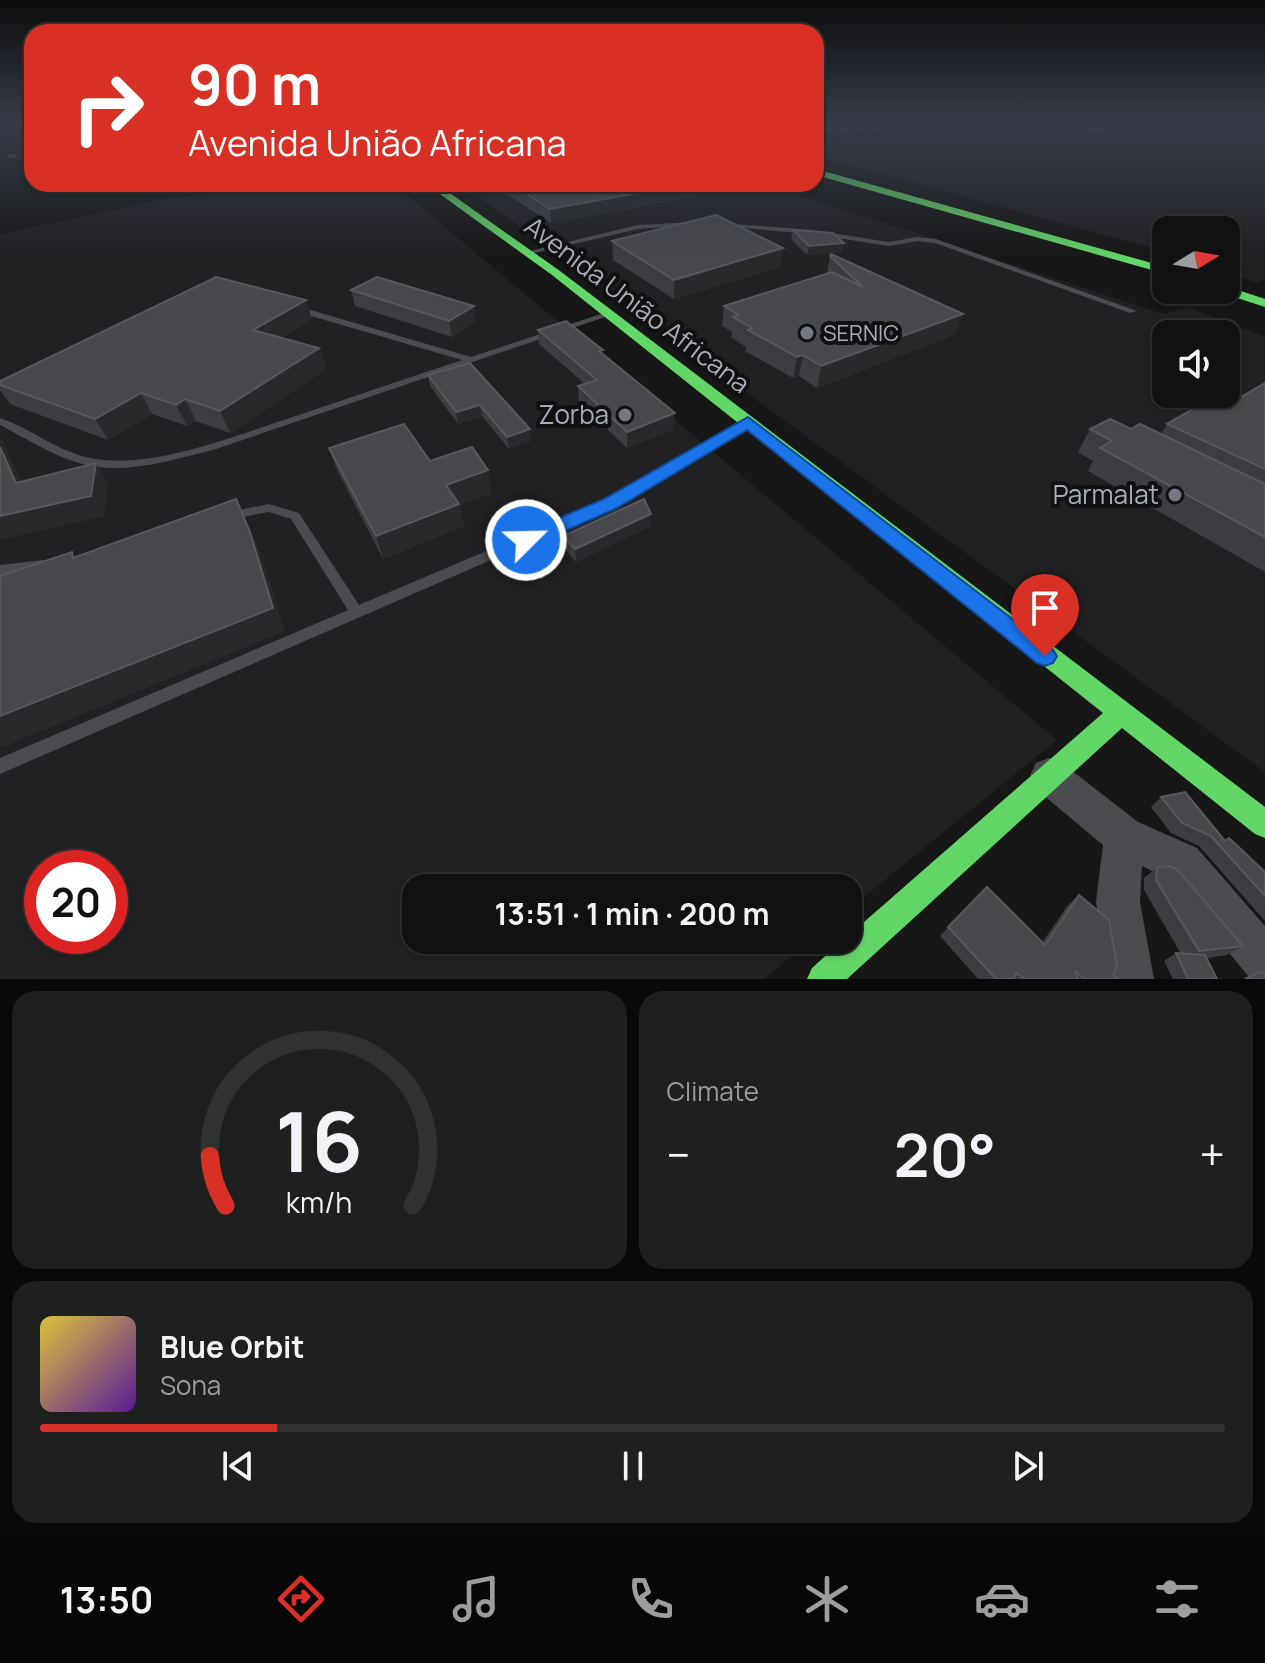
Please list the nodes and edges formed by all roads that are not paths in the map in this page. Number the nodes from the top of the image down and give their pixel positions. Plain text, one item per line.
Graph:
1 (824, 171) edge
2 (824, 171) edge
3 (442, 192) edge
4 (696, 223) edge
5 (711, 224) edge
6 (526, 253) junction
7 (1152, 261) edge
8 (1152, 267) edge
9 (1240, 287) edge
10 (1240, 295) edge
11 (1265, 295) edge
12 (1265, 303) edge
13 (287, 306) edge
14 (1133, 311) dead end
15 (607, 315) junction
16 (467, 359) junction
17 (0, 421) edge
18 (748, 422) junction
19 (215, 519) edge
20 (63, 560) edge
21 (0, 570) edge
22 (357, 613) junction
23 (1119, 715) junction
24 (0, 766) edge
25 (1049, 776) junction
26 (1265, 824) edge
27 (1124, 836) junction
28 (1265, 961) edge
29 (823, 979) edge
30 (1131, 979) edge

1 - 7 main road
2 - 8 main road
3 - 6 main road, Avenida União Africana
4 - 6 lane
5 - 14 lane
6 - 15 main road, Avenida União Africana
9 - 11 main road
10 - 12 main road
13 - 16 lane
15 - 16 lane
15 - 18 main road, Avenida União Africana
16 - 17 lane
18 - 22 lane
18 - 23 main road, Avenida União Africana
19 - 22 lane
20 - 21 lane
22 - 24 lane
23 - 25 main road
23 - 26 main road, Avenida União Africana
25 - 27 street
25 - 29 main road
27 - 28 street
27 - 30 street

